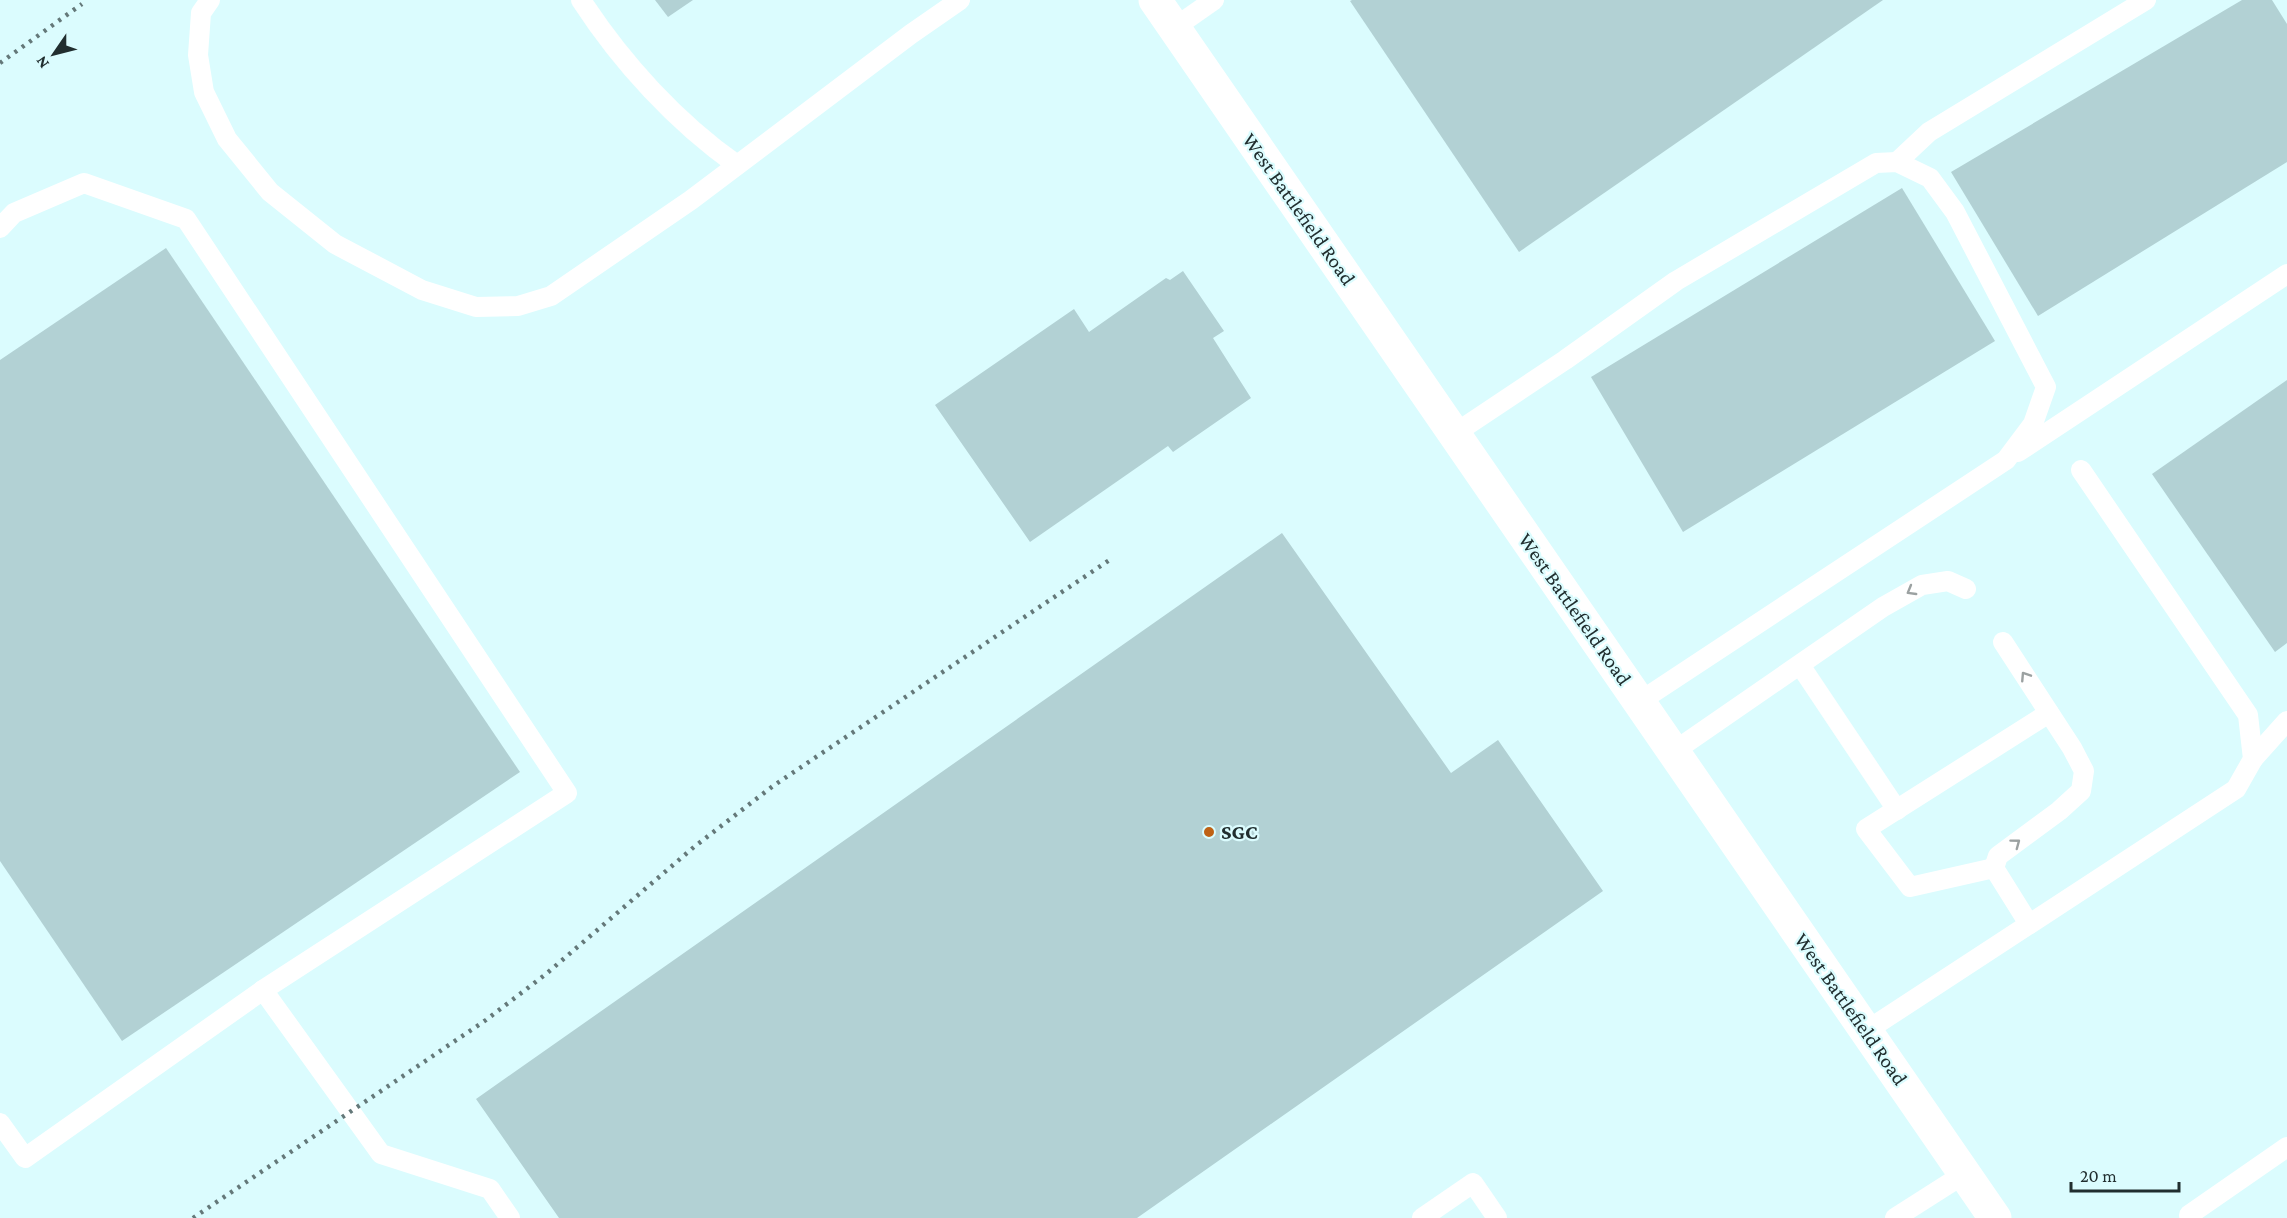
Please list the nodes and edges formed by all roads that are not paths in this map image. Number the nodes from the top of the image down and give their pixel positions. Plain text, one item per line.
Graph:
1 (210, 0) edge
2 (581, 0) edge
3 (960, 0) edge
4 (1155, 0) edge
5 (1214, 0) edge
6 (2145, 0) edge
7 (1174, 28) junction
8 (1897, 162) junction
9 (736, 165) junction
10 (0, 228) edge
11 (2287, 274) edge
12 (1454, 434) junction
13 (2006, 460) junction
14 (2081, 470) dead end
15 (1966, 589) dead end
16 (2002, 642) dead end
17 (1807, 661) junction
18 (1639, 702) junction
19 (2049, 713) junction
20 (2287, 721) edge
21 (1673, 752) junction
22 (2253, 759) junction
23 (1897, 810) junction
24 (1994, 868) junction
25 (2029, 924) junction
26 (263, 990) junction
27 (1866, 1031) junction
28 (0, 1123) edge
29 (2287, 1147) edge
30 (1964, 1174) junction
31 (510, 1218) edge
32 (1422, 1218) edge
33 (1497, 1218) edge
34 (1895, 1218) edge
35 (1995, 1218) edge
36 (2192, 1218) edge

1 - 9 lane
2 - 9 lane
3 - 9 lane
4 - 7 main road, West Battlefield Road
5 - 7 lane
6 - 8 lane
7 - 12 main road, West Battlefield Road
8 - 12 lane
8 - 13 lane
10 - 26 lane
11 - 13 lane
12 - 18 main road, West Battlefield Road
13 - 18 lane
14 - 22 lane
15 -> 17 lane
19 -> 16 lane
17 - 21 lane
17 - 23 lane
18 - 21 main road, West Battlefield Road
19 - 23 lane
24 -> 19 lane
20 - 22 lane
21 - 27 main road, West Battlefield Road
22 - 25 lane
23 - 24 lane
24 - 25 lane
25 - 27 lane
26 - 28 lane
26 - 31 lane
27 - 30 main road, West Battlefield Road
29 - 36 lane
30 - 34 lane
30 - 35 main road, West Battlefield Road
32 - 33 lane

